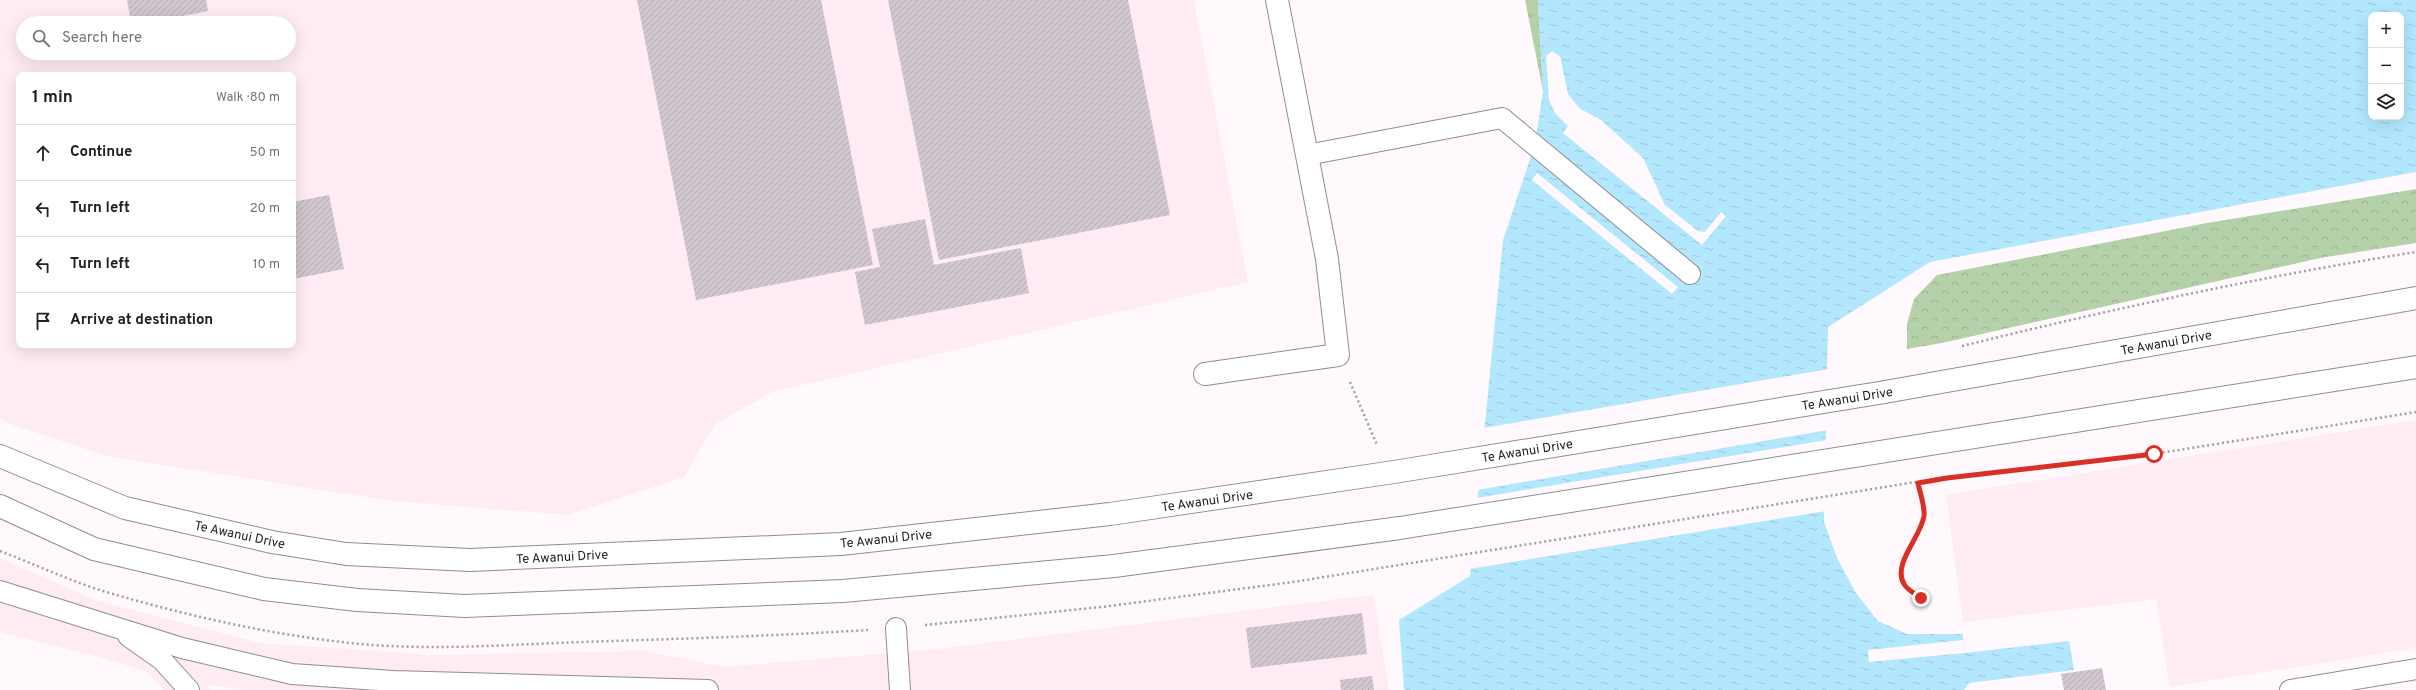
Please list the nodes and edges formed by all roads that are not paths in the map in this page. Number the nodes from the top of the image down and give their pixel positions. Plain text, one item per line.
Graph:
1 (1277, 0) edge
2 (1307, 155) junction
3 (1690, 274) dead end
4 (2416, 298) edge
5 (2416, 367) edge
6 (1205, 374) dead end
7 (0, 456) edge
8 (0, 506) edge
9 (0, 591) edge
10 (115, 627) junction
11 (896, 628) dead end
12 (2416, 669) edge
13 (189, 690) edge
14 (708, 690) edge
15 (900, 690) edge
16 (2290, 690) edge

1 - 2 main road
2 - 3 lane
2 - 6 main road
4 - 7 main road, Te Awanui Drive
5 - 8 main road
9 - 10 lane
10 - 13 lane
10 - 14 lane
11 - 15 lane
12 - 16 lane

